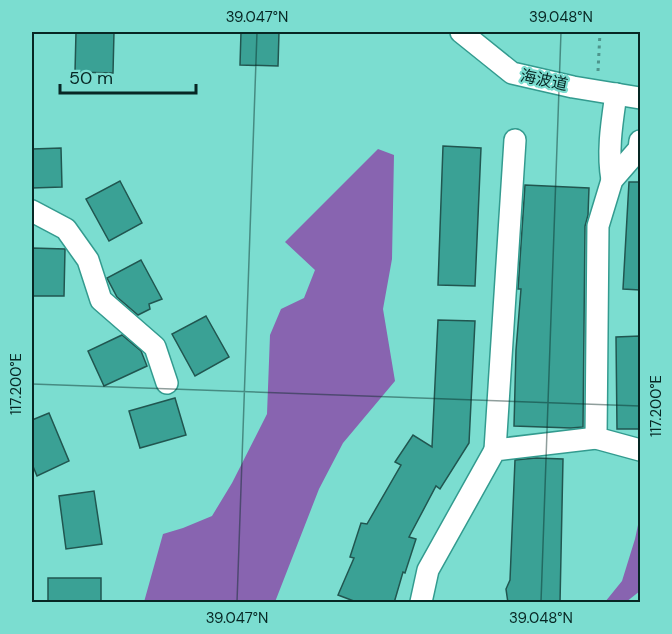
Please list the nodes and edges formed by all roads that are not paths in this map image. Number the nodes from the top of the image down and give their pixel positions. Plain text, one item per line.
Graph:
1 (461, 32) edge
2 (606, 92) junction
3 (640, 98) edge
4 (515, 140) dead end
5 (640, 141) edge
6 (612, 180) junction
7 (32, 211) edge
8 (167, 383) dead end
9 (596, 438) junction
10 (495, 450) junction
11 (640, 450) edge
12 (422, 603) edge

1 - 2 street, 海波道
2 - 3 street, 海波道
2 - 6 street
4 - 10 street
5 - 6 street
6 - 9 street
7 - 8 street
9 - 10 street
9 - 11 street
10 - 12 street

